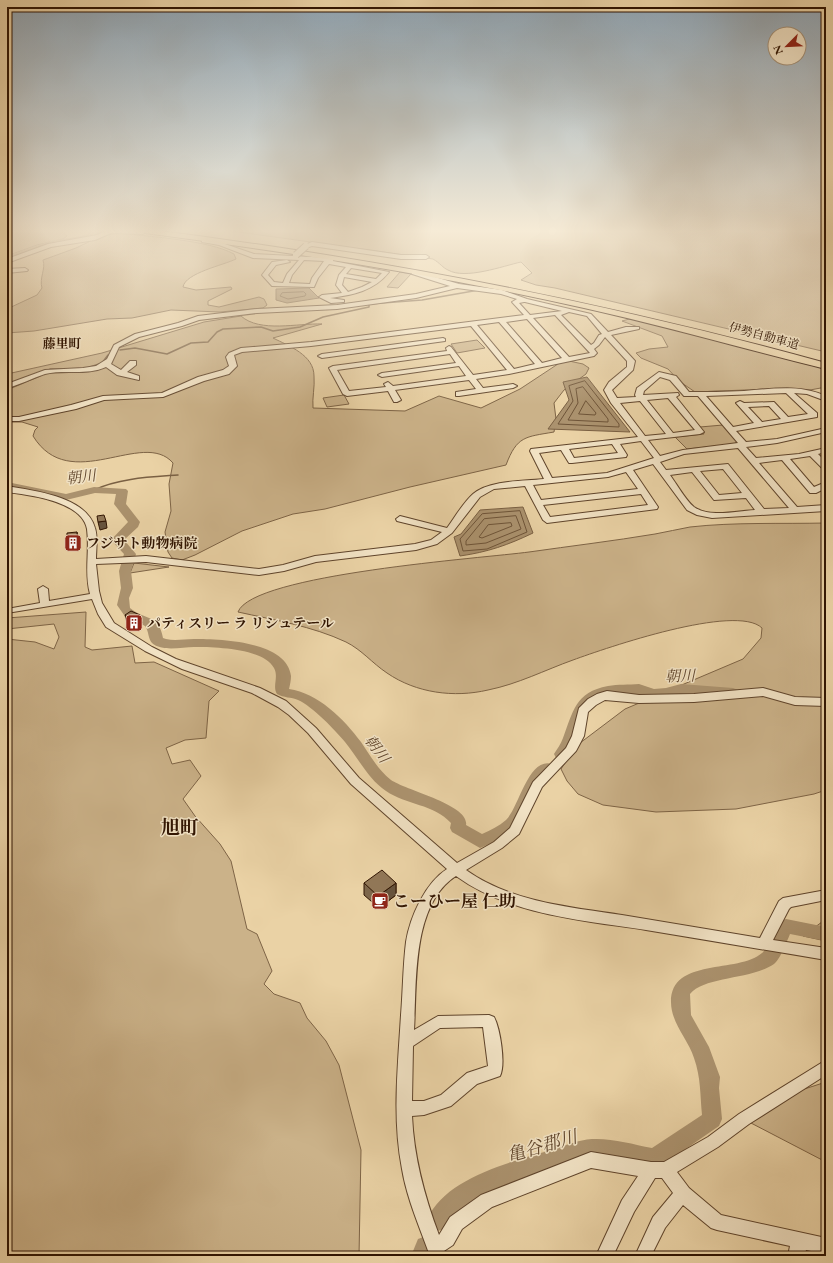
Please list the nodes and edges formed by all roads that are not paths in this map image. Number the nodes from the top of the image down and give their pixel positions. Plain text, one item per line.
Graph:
1 (314, 288) edge
2 (342, 288) edge
3 (367, 288) edge
4 (451, 288) edge
5 (472, 288) edge
6 (498, 288) edge
7 (511, 288) edge
8 (347, 294) junction
9 (322, 297) junction
10 (394, 299) junction
11 (525, 300) junction
12 (573, 304) junction
13 (556, 313) junction
14 (528, 317) junction
15 (501, 320) junction
16 (473, 324) junction
17 (637, 328) dead end
18 (688, 328) junction
19 (435, 329) junction
20 (608, 334) junction
21 (359, 338) junction
22 (443, 340) junction
23 (590, 349) junction
24 (367, 350) junction
25 (452, 352) junction
26 (322, 356) dead end
27 (567, 359) junction
28 (826, 362) edge
29 (133, 363) dead end
30 (374, 363) junction
31 (107, 364) junction
32 (462, 364) junction
33 (540, 365) junction
34 (826, 366) edge
35 (123, 372) junction
36 (512, 372) junction
37 (382, 375) junction
38 (471, 377) junction
39 (136, 378) dead end
40 (7, 386) edge
41 (513, 386) dead end
42 (390, 388) junction
43 (481, 390) junction
44 (788, 390) junction
45 (459, 394) dead end
46 (687, 394) junction
47 (700, 394) junction
48 (670, 395) junction
49 (733, 396) dead end
50 (642, 398) junction
51 (826, 399) edge
52 (398, 400) dead end
53 (614, 401) junction
54 (742, 405) junction
55 (7, 419) edge
56 (786, 420) junction
57 (760, 425) junction
58 (731, 430) junction
59 (825, 431) edge
60 (671, 436) junction
61 (643, 439) junction
62 (615, 442) junction
63 (742, 445) junction
64 (564, 448) junction
65 (826, 450) edge
66 (812, 453) junction
67 (784, 458) junction
68 (657, 460) junction
69 (753, 461) junction
70 (826, 467) edge
71 (628, 469) junction
72 (695, 470) junction
73 (665, 473) junction
74 (549, 480) junction
75 (527, 482) junction
76 (826, 486) edge
77 (7, 489) edge
78 (643, 491) junction
79 (748, 495) junction
80 (538, 503) junction
81 (826, 508) edge
82 (796, 511) junction
83 (762, 513) junction
84 (400, 519) dead end
85 (449, 531) junction
86 (92, 562) junction
87 (43, 589) dead end
88 (94, 596) junction
89 (45, 604) junction
90 (10, 611) dead end
91 (826, 702) edge
92 (455, 869) junction
93 (826, 895) edge
94 (769, 945) junction
95 (826, 954) edge
96 (406, 1043) junction
97 (826, 1067) edge
98 (404, 1109) junction
99 (659, 1170) junction
100 (683, 1194) junction
101 (826, 1246) edge
102 (798, 1248) edge
103 (436, 1251) edge
104 (604, 1256) edge
105 (643, 1256) edge

1 - 9 street
2 - 8 street
3 - 8 street
4 - 10 street
5 - 11 street
6 - 12 highway, 伊勢自動車道
7 - 12 highway, 伊勢自動車道
8 - 9 street
9 - 10 street
10 - 31 street
11 - 12 street
11 - 14 street
12 - 13 street
12 - 18 highway, 伊勢自動車道
12 - 20 street
13 - 14 street
13 - 23 street
14 - 15 street
14 - 27 street
15 - 16 street
15 - 33 street
16 - 19 street
16 - 36 street
17 - 20 street
18 - 28 highway, 伊勢自動車道
18 - 34 highway, 伊勢自動車道
19 - 21 street
19 - 22 street
20 - 23 street
20 - 53 street
21 - 24 street
21 - 55 street
22 - 24 street
22 - 25 street
23 - 27 street
24 - 26 street
24 - 30 street
25 - 30 street
25 - 32 street
27 - 33 street
29 - 35 street
30 - 37 street
30 - 42 street
31 - 35 street
31 - 40 street
32 - 37 street
32 - 38 street
33 - 36 street
35 - 39 street
36 - 38 street
37 - 42 street
38 - 42 street
38 - 43 street
41 - 43 street
42 - 52 street
43 - 45 street
44 - 47 street
44 - 51 street
44 - 56 street
46 - 47 street
46 - 48 street
46 - 50 street
47 - 58 street
48 - 50 street
48 - 60 street
49 - 54 street
50 - 53 street
50 - 60 street
53 - 61 street
54 - 56 street
54 - 57 street
56 - 57 street
57 - 58 street
58 - 63 street
59 - 63 street
60 - 61 street
61 - 62 street
61 - 68 street
62 - 64 street
62 - 64 street
63 - 68 street
63 - 69 street
64 - 74 street
65 - 66 street
66 - 67 street
66 - 70 street
67 - 69 street
67 - 76 street
68 - 71 street
68 - 73 street
69 - 82 street
71 - 74 street
71 - 78 street
72 - 73 street
72 - 79 street
72 - 79 street
73 - 83 street
74 - 75 street
75 - 80 street
75 - 85 street
77 - 86 street
78 - 80 street
78 - 80 street
79 - 83 street
81 - 82 street
82 - 83 street
84 - 85 street
85 - 86 street
86 - 88 street
87 - 89 street
88 - 89 street
88 - 92 street
89 - 90 street
91 - 92 street
92 - 94 street
92 - 96 street
93 - 94 street
94 - 95 street
96 - 98 street
96 - 98 street
97 - 99 street
98 - 103 street
99 - 100 street
99 - 103 street
99 - 104 street
100 - 102 street
100 - 105 street
101 - 102 street

